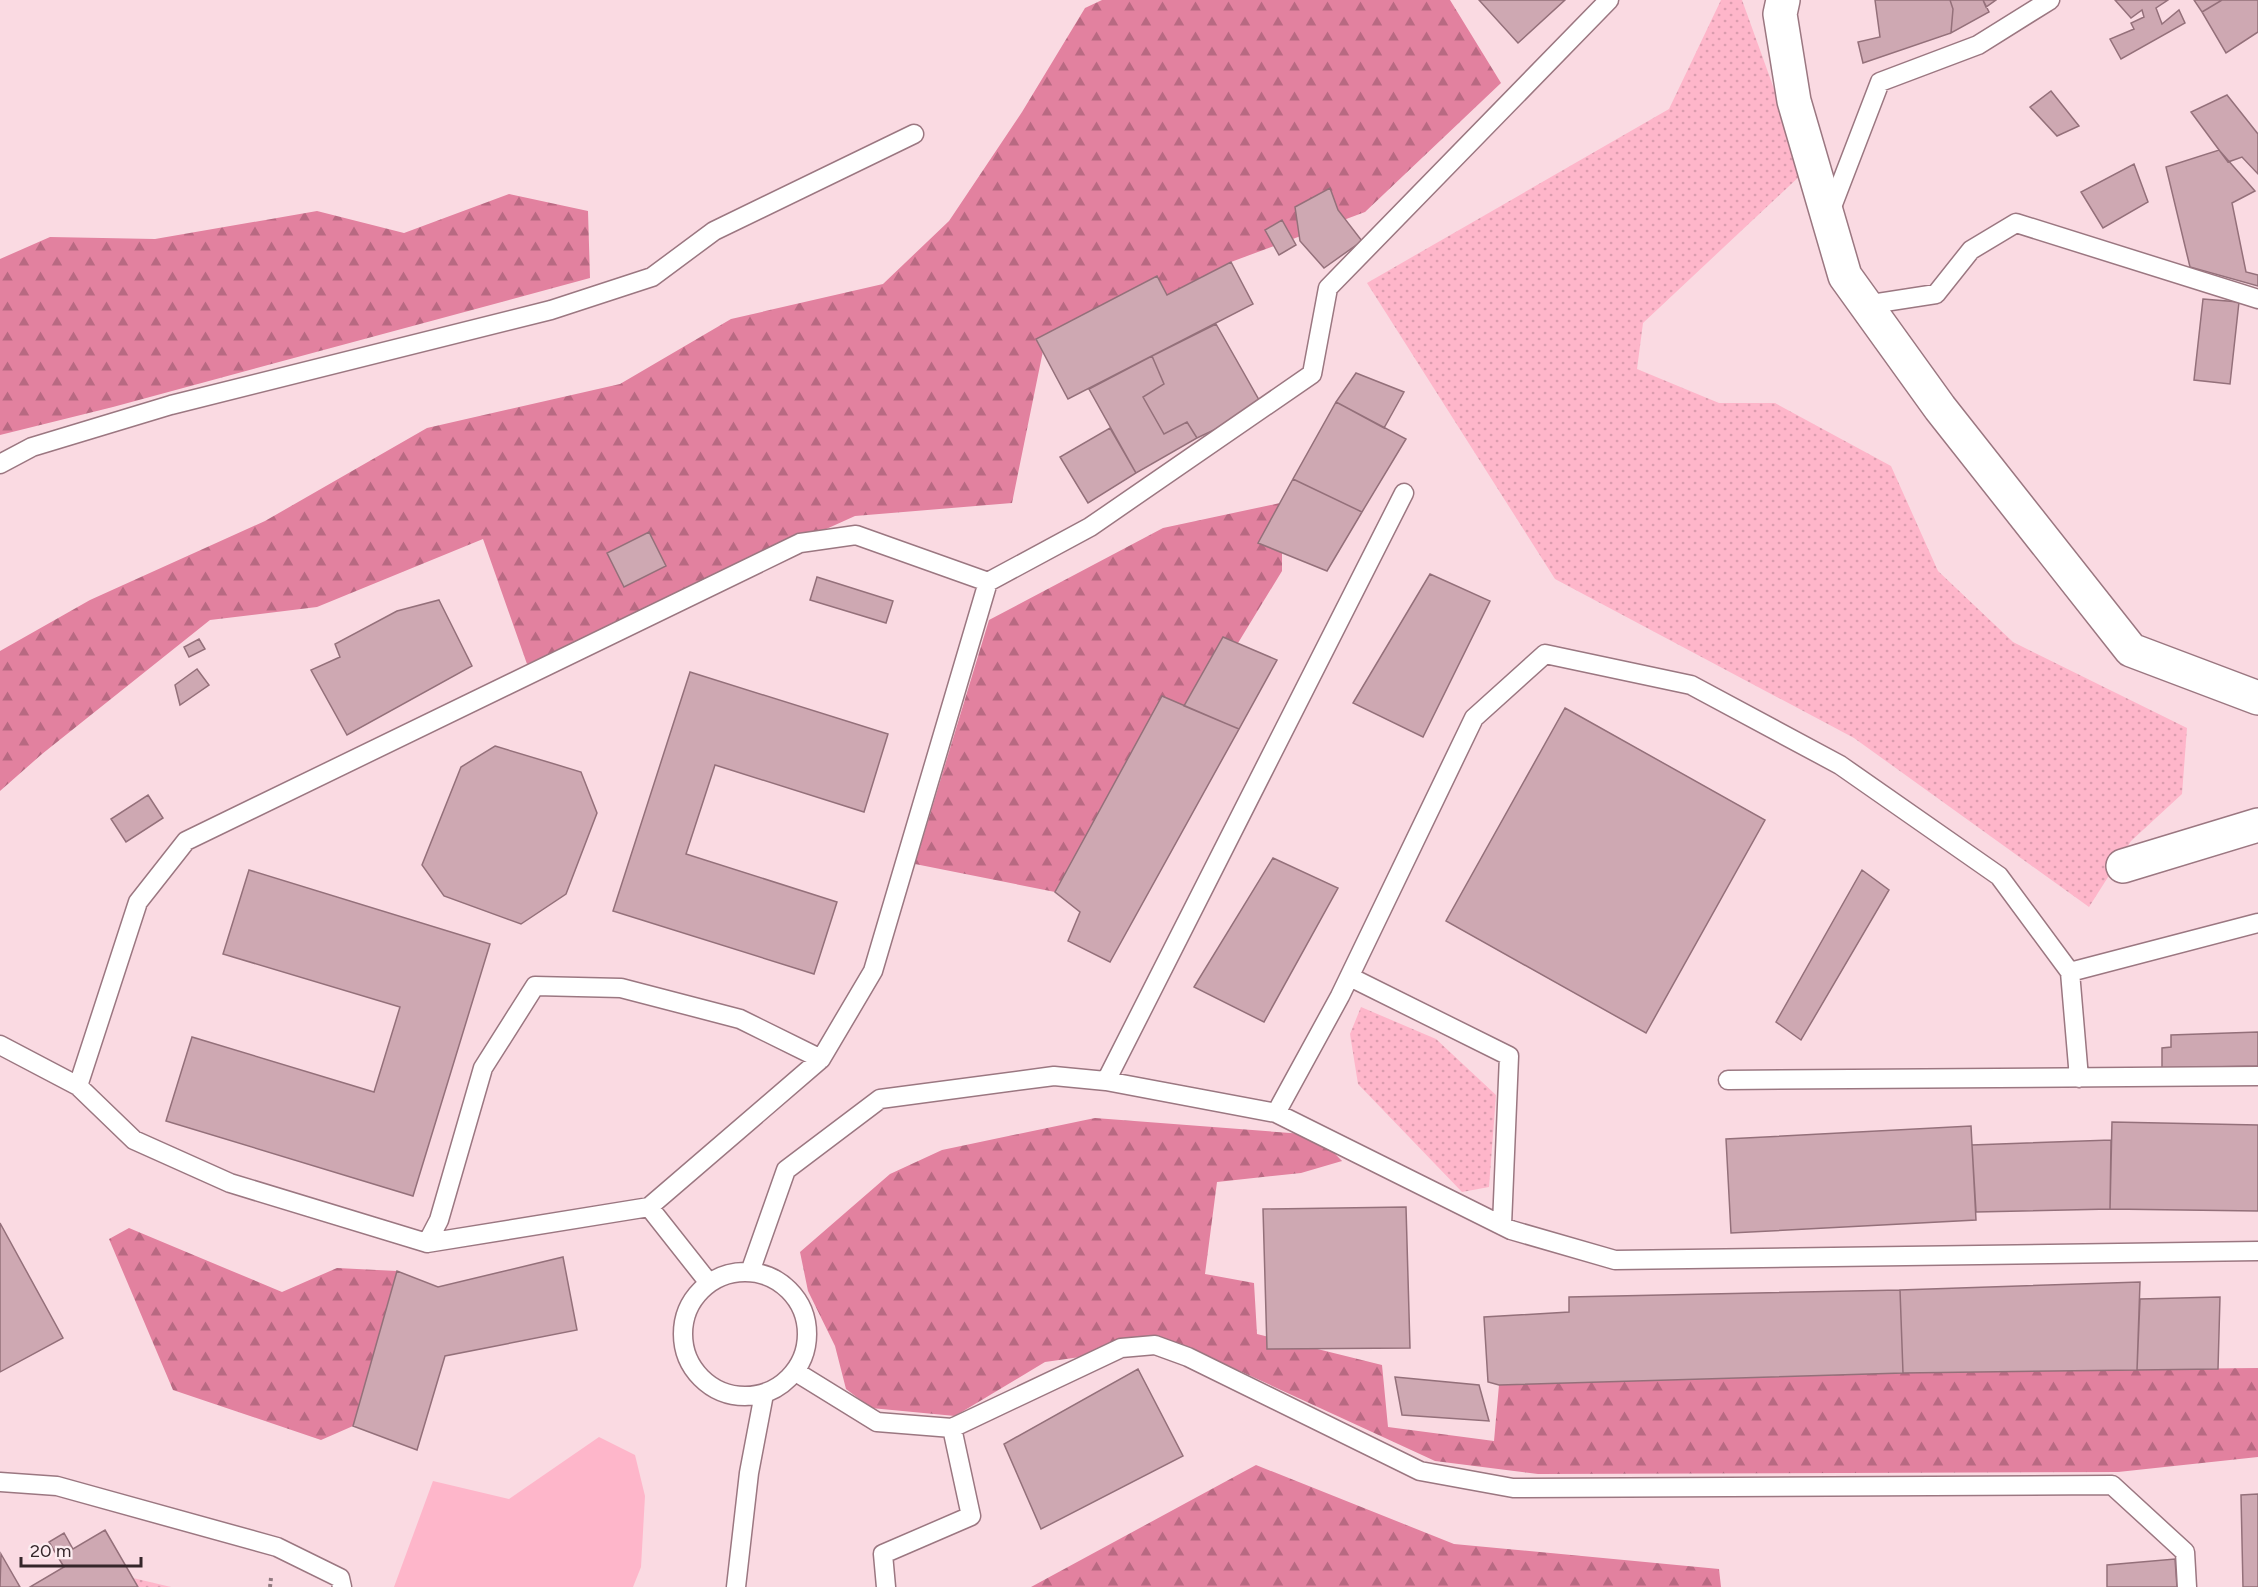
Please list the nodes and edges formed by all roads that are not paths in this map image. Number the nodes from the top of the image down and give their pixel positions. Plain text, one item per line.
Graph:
1 (1609, 0) edge
2 (1783, 0) edge
3 (2050, 0) edge
4 (914, 134) dead end
5 (1828, 217) junction
6 (2258, 300) edge
7 (1866, 305) junction
8 (0, 464) edge
9 (1404, 494) dead end
10 (988, 582) junction
11 (2258, 698) edge
12 (2258, 825) edge
13 (2123, 866) dead end
14 (2258, 923) edge
15 (2070, 972) junction
16 (1350, 977) junction
17 (0, 1045) edge
18 (820, 1059) junction
19 (2258, 1076) edge
20 (2079, 1078) junction
21 (1728, 1080) dead end
22 (1106, 1081) junction
23 (78, 1086) junction
24 (1276, 1113) junction
25 (649, 1207) junction
26 (1502, 1225) junction
27 (427, 1243) junction
28 (2258, 1251) edge
29 (750, 1272) junction
30 (709, 1283) junction
31 (796, 1372) junction
32 (764, 1394) junction
33 (952, 1428) junction
34 (0, 1482) edge
35 (342, 1587) edge
36 (736, 1587) edge
37 (886, 1587) edge
38 (2187, 1587) edge

1 - 10 lane
2 - 5 street
3 - 5 lane
4 - 8 lane
5 - 7 street
6 - 7 lane
7 - 11 street
9 - 22 lane
10 - 18 lane
10 - 23 lane
12 - 13 street
14 - 15 lane
15 - 16 lane
15 - 20 lane
16 - 24 lane
16 - 26 lane
17 - 23 lane
18 - 25 lane
18 - 27 lane
19 - 20 lane
20 - 21 lane
22 - 24 lane
22 - 29 lane
23 - 27 lane
24 - 26 lane
25 - 27 lane
25 - 30 lane
26 - 28 lane
29 - 30 lane
29 - 31 lane
30 - 32 lane
31 - 32 lane
31 - 33 lane
32 - 36 lane
33 - 37 lane
33 - 38 lane
34 - 35 lane

